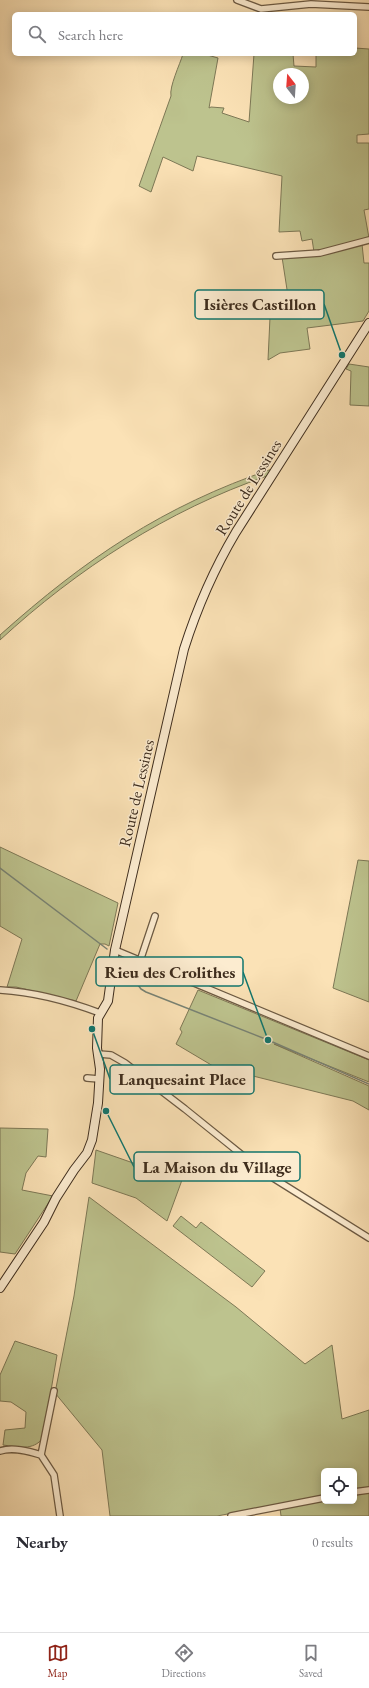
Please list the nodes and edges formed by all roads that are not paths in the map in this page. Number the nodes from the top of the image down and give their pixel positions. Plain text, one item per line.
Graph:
1 (237, 0) edge
2 (369, 6) edge
3 (369, 240) edge
4 (276, 256) dead end
5 (369, 323) edge
6 (155, 916) dead end
7 (115, 950) junction
8 (140, 961) junction
9 (0, 990) edge
10 (100, 1013) junction
11 (99, 1054) junction
12 (369, 1056) edge
13 (87, 1078) dead end
14 (99, 1079) junction
15 (369, 1238) edge
16 (0, 1288) edge
17 (54, 1391) dead end
18 (0, 1451) edge
19 (41, 1455) junction
20 (369, 1490) edge
21 (357, 1492) edge
22 (321, 1499) edge
23 (60, 1516) edge
24 (231, 1516) edge

1 - 2 street
3 - 4 street
5 - 7 main road, Route de Lessines
6 - 8 street
7 - 8 street
7 - 10 main road, Route de Lessines
8 - 12 street
9 - 10 street
10 - 11 main road, Route de Lessines
11 - 14 main road, Route de Lessines
11 - 15 street
13 - 14 street
14 - 16 main road, Route de Lessines
17 - 19 street
18 - 19 street
19 - 23 street
20 - 21 street
22 - 24 street

